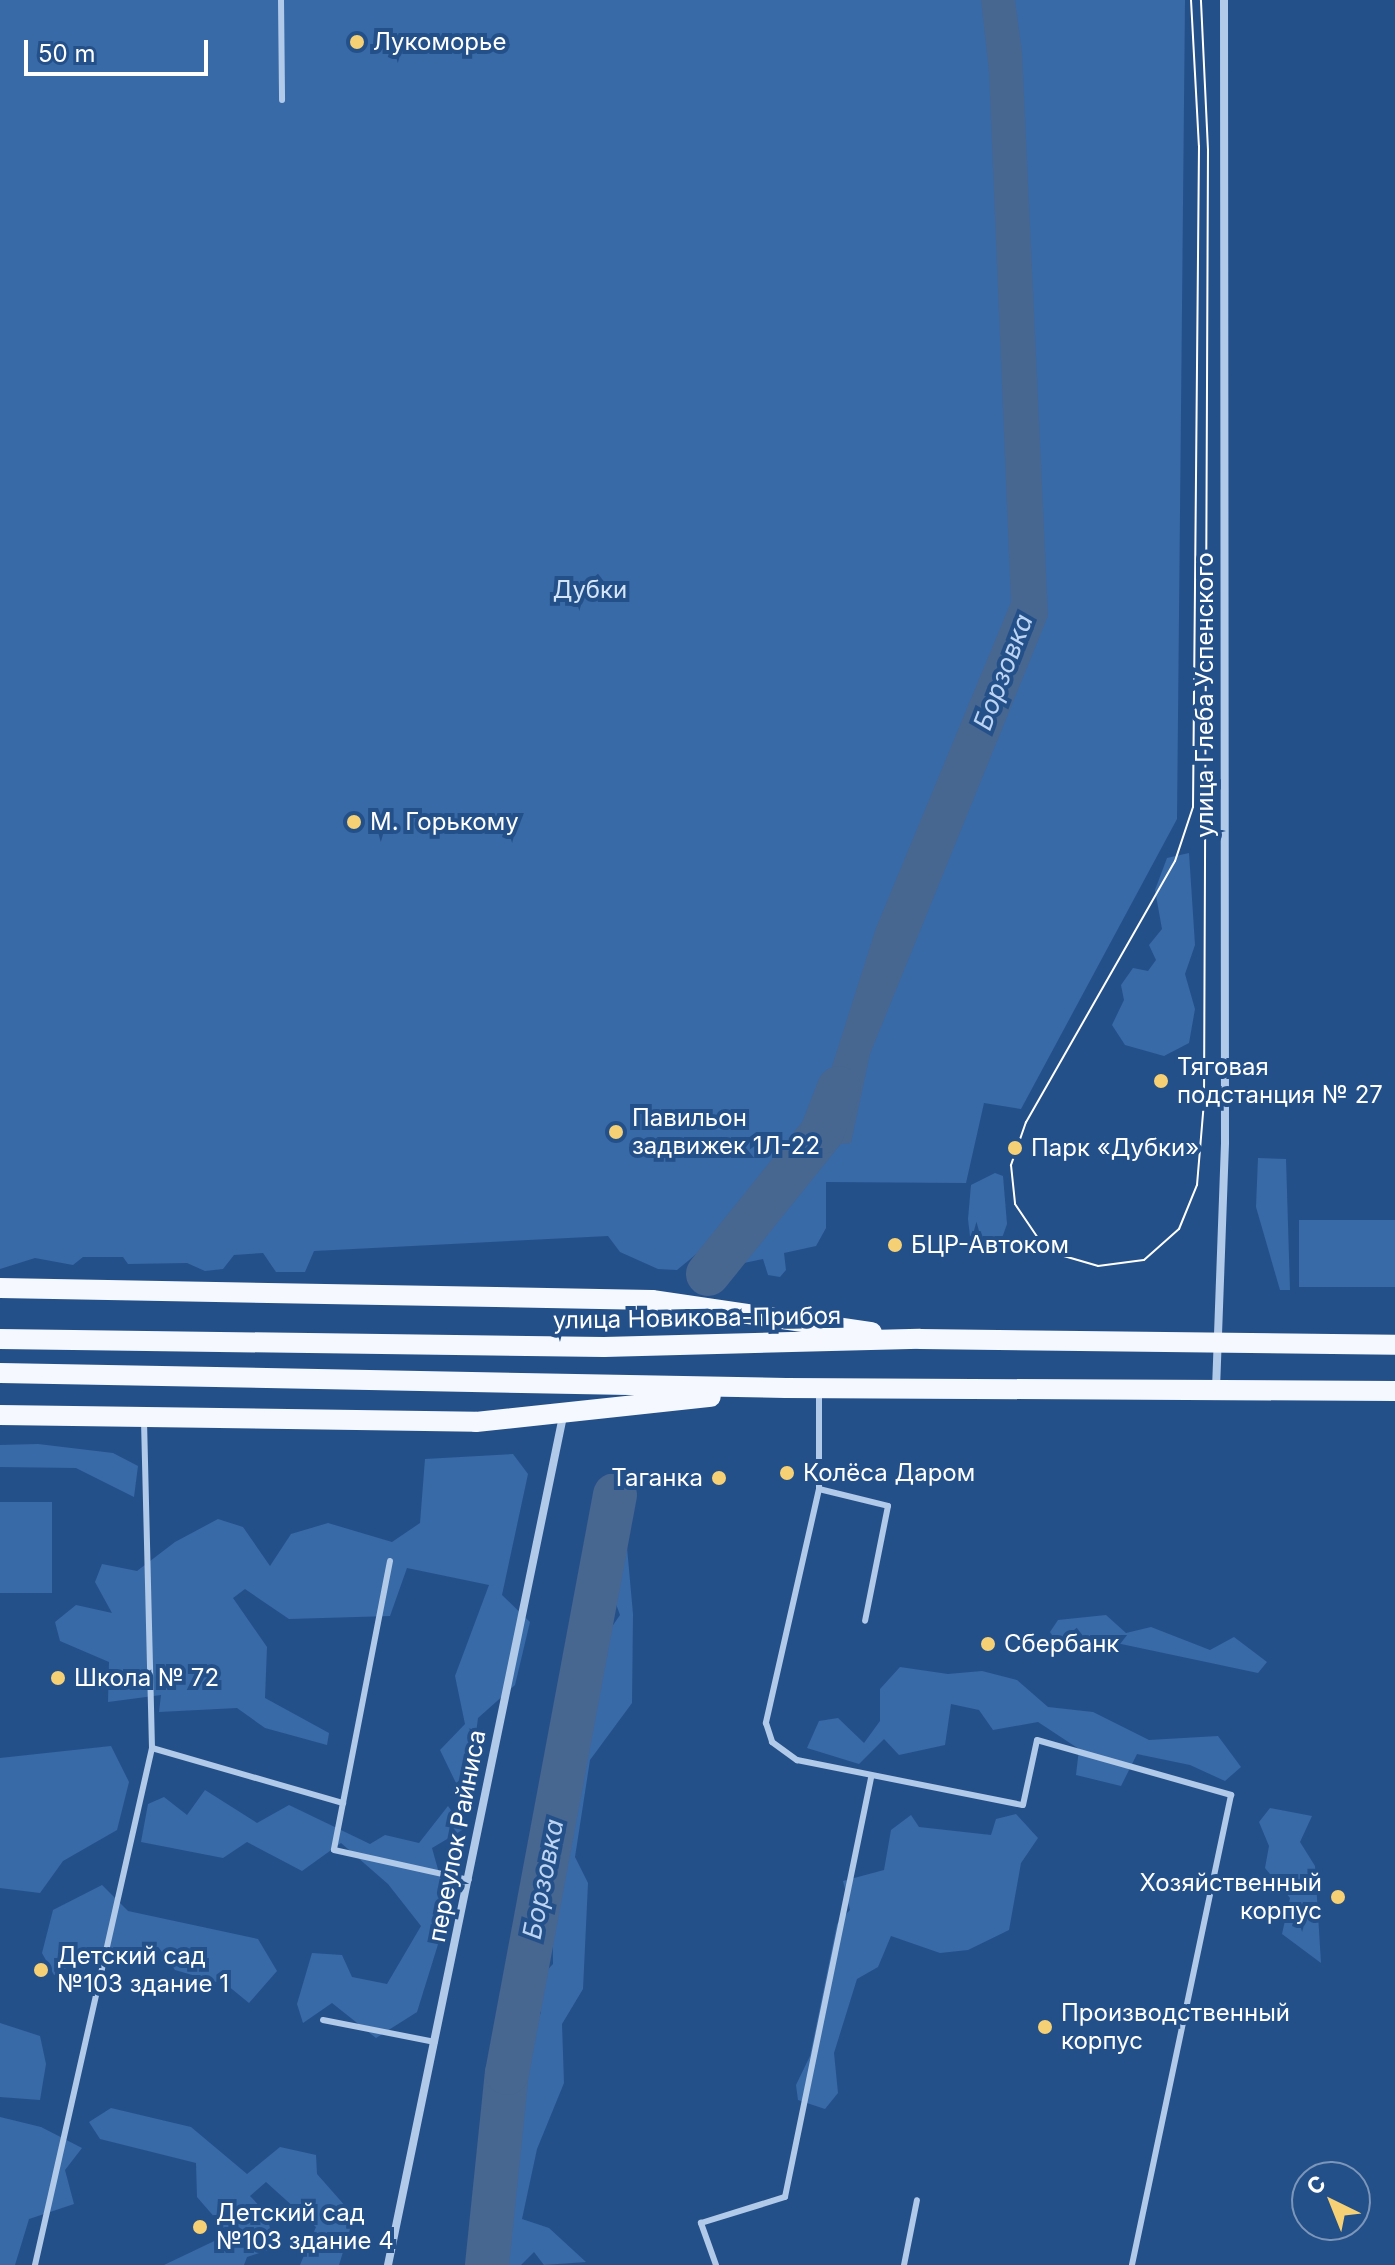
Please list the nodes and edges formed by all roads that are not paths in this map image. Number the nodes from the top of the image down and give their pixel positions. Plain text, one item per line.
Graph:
1 (281, 0) edge
2 (1224, 0) edge
3 (282, 100) dead end
4 (0, 1288) edge
5 (0, 1339) edge
6 (920, 1339) junction
7 (1218, 1343) junction
8 (1395, 1345) edge
9 (0, 1373) edge
10 (819, 1387) junction
11 (786, 1388) junction
12 (1216, 1390) junction
13 (1395, 1391) edge
14 (563, 1414) junction
15 (0, 1415) edge
16 (144, 1418) junction
17 (819, 1489) junction
18 (390, 1561) dead end
19 (865, 1621) dead end
20 (152, 1748) junction
21 (871, 1778) junction
22 (343, 1803) junction
23 (469, 1880) junction
24 (323, 2020) dead end
25 (435, 2042) junction
26 (917, 2200) dead end
27 (35, 2265) edge
28 (388, 2265) edge
29 (716, 2265) edge
30 (904, 2265) edge
31 (1132, 2265) edge

1 - 3 lane
2 - 7 street, улица Глеба Успенского
4 - 6 main road
5 - 6 main road, улица Новикова-Прибоя
6 - 7 main road, улица Новикова-Прибоя
7 - 8 main road, улица Новикова-Прибоя
7 - 12 street, улица Глеба Успенского
9 - 11 main road
10 - 11 main road
10 - 12 main road
10 - 17 lane
11 - 14 main road
12 - 13 main road
14 - 16 main road
14 - 23 street, переулок Райниса
15 - 16 main road
16 - 20 lane
17 - 19 lane
17 - 21 lane
18 - 22 lane
20 - 22 lane
20 - 27 lane
21 - 29 lane
21 - 31 lane
22 - 23 lane
23 - 25 street, переулок Райниса
24 - 25 lane
25 - 28 street, переулок Райниса
26 - 30 lane

